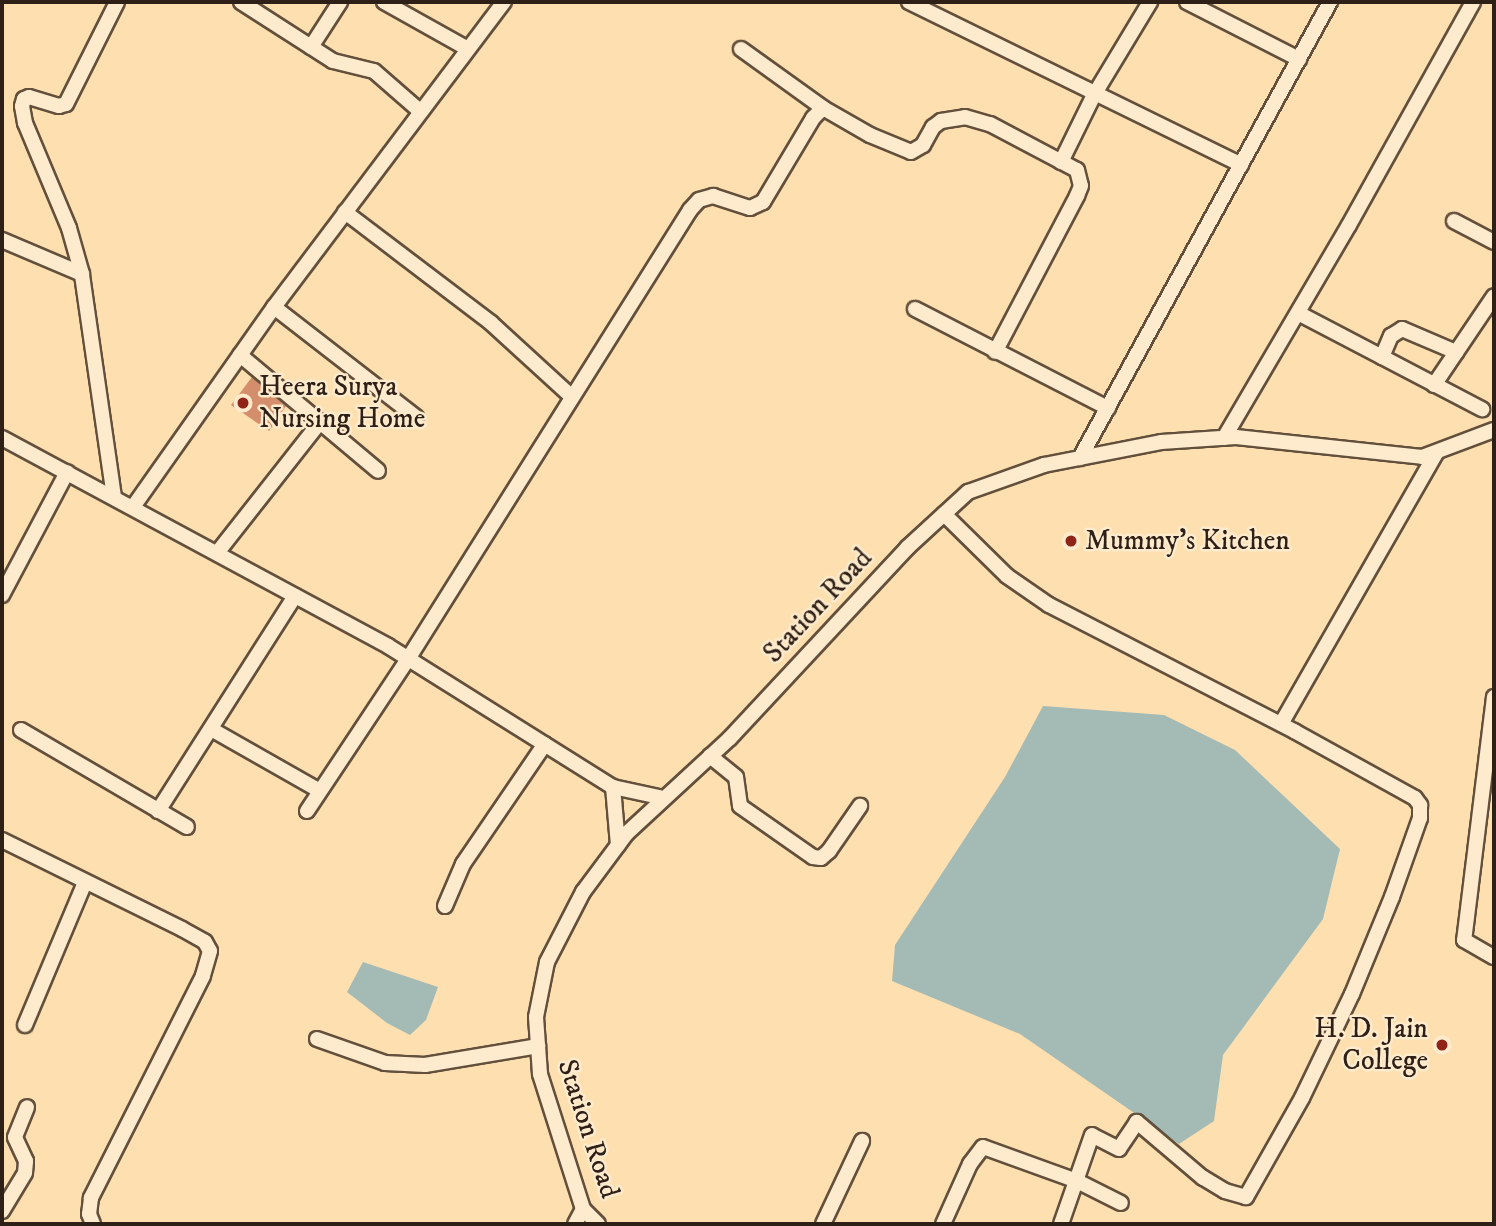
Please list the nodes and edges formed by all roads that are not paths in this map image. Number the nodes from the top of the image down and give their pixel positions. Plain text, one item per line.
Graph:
1 (117, 2) edge
2 (241, 2) edge
3 (340, 2) edge
4 (384, 2) edge
5 (504, 2) edge
6 (909, 2) edge
7 (1150, 2) edge
8 (1187, 2) edge
9 (1330, 2) edge
10 (1473, 2) edge
11 (311, 47) junction
12 (468, 49) junction
13 (741, 49) dead end
14 (1299, 59) junction
15 (1094, 95) junction
16 (822, 108) junction
17 (421, 112) junction
18 (1062, 162) junction
19 (1241, 165) junction
20 (345, 212) junction
21 (1454, 221) dead end
22 (2, 240) edge
23 (1494, 242) edge
24 (82, 274) junction
25 (1494, 296) edge
26 (274, 307) junction
27 (915, 309) dead end
28 (1298, 313) junction
29 (995, 352) junction
30 (1456, 352) junction
31 (240, 355) junction
32 (1382, 357) junction
33 (1434, 385) junction
34 (571, 396) junction
35 (1108, 408) junction
36 (1482, 409) dead end
37 (416, 417) dead end
38 (320, 422) junction
39 (1494, 430) edge
40 (2, 438) edge
41 (1224, 438) junction
42 (1436, 453) junction
43 (1080, 458) junction
44 (378, 471) dead end
45 (67, 472) junction
46 (114, 497) junction
47 (133, 508) junction
48 (944, 514) junction
49 (217, 553) junction
50 (2, 596) edge
51 (295, 596) junction
52 (408, 659) junction
53 (1494, 697) edge
54 (1281, 724) junction
55 (211, 729) junction
56 (22, 730) dead end
57 (545, 744) junction
58 (710, 756) junction
59 (613, 787) junction
60 (320, 791) junction
61 (664, 798) junction
62 (860, 806) dead end
63 (159, 811) junction
64 (307, 811) dead end
65 (187, 827) dead end
66 (2, 840) edge
67 (618, 845) junction
68 (85, 882) junction
69 (445, 906) dead end
70 (1494, 957) edge
71 (25, 1025) dead end
72 (317, 1039) dead end
73 (538, 1046) junction
74 (27, 1107) dead end
75 (862, 1141) dead end
76 (1077, 1181) junction
77 (1121, 1203) dead end
78 (3, 1207) edge
79 (583, 1209) junction
80 (93, 1224) edge
81 (575, 1224) edge
82 (598, 1224) edge
83 (823, 1224) edge
84 (943, 1224) edge
85 (1061, 1224) edge

1 - 24 street
2 - 11 street
3 - 11 street
4 - 12 street
5 - 12 street
6 - 15 street
7 - 15 street
8 - 14 street
9 - 14 street
10 - 28 street
11 - 17 street
12 - 17 street
13 - 16 street
14 - 19 street
15 - 18 street
15 - 19 street
16 - 18 street
16 - 34 street
17 - 20 street
18 - 29 street
19 - 35 street
20 - 26 street
20 - 34 street
21 - 23 street
22 - 24 street
24 - 46 street
25 - 30 street
26 - 31 street
26 - 37 street
27 - 29 street
28 - 32 street
28 - 41 street
29 - 35 street
30 - 32 street
30 - 33 street
31 - 38 street
31 - 47 street
32 - 33 street
33 - 36 street
34 - 52 street
35 - 43 street
38 - 44 street
38 - 49 street
39 - 42 street, Station Road
40 - 45 street
41 - 42 street, Station Road
41 - 43 street, Station Road
42 - 54 street
43 - 48 street, Station Road
45 - 46 street
45 - 50 street
46 - 47 street
47 - 49 street
48 - 54 street
48 - 58 street, Station Road
49 - 51 street
51 - 52 street
51 - 55 street
52 - 57 street
52 - 60 street
53 - 70 street
54 - 76 street
55 - 60 street
55 - 63 street
56 - 63 street
57 - 59 street
57 - 69 street
58 - 61 street, Station Road
58 - 62 street
59 - 61 street
59 - 67 street
60 - 64 street
61 - 67 street, Station Road
63 - 65 street
66 - 68 street
67 - 73 street, Station Road
68 - 71 street
68 - 80 street
72 - 73 street
73 - 79 street, Station Road
74 - 78 street
75 - 83 street
76 - 77 street
76 - 84 street
76 - 85 street
79 - 81 street
79 - 82 street, Station Road

